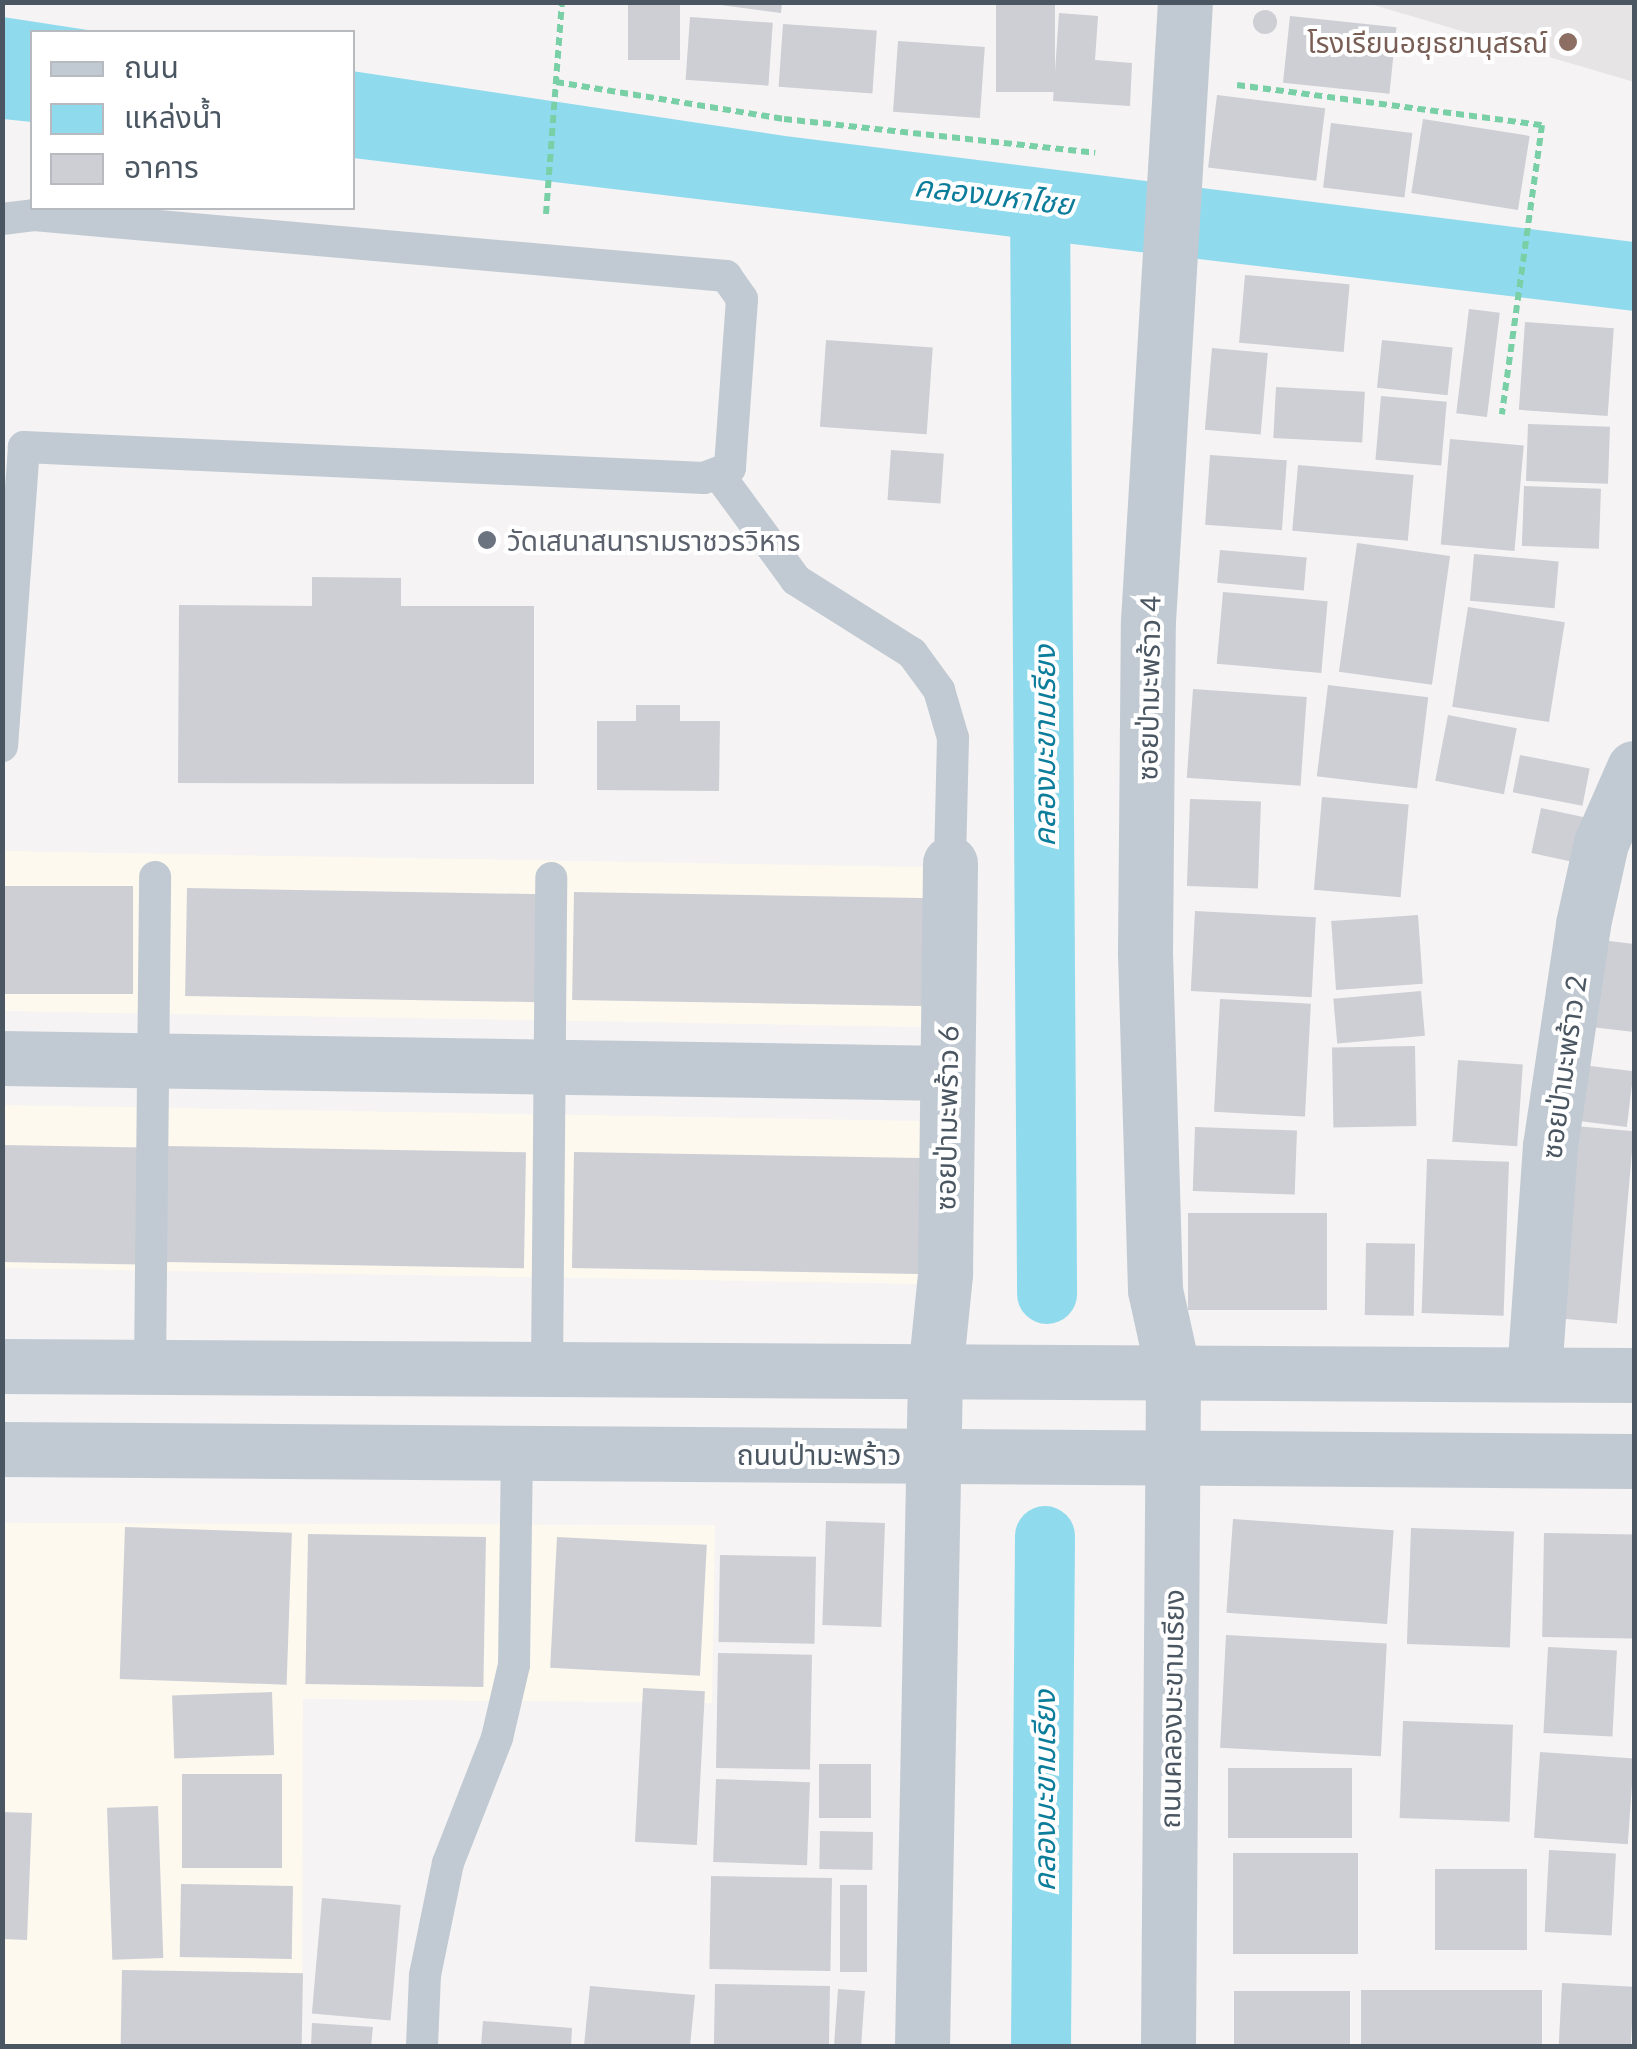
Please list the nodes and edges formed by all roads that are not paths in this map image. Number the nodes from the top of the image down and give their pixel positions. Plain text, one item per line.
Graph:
1 (1184, 2) edge
2 (2, 220) edge
3 (719, 475) junction
4 (2, 746) edge
5 (1634, 768) edge
6 (950, 864) joint
7 (155, 877) dead end
8 (551, 878) dead end
9 (2, 1058) edge
10 (153, 1061) junction
11 (550, 1066) junction
12 (946, 1072) junction
13 (2, 1366) edge
14 (150, 1367) junction
15 (547, 1370) junction
16 (1173, 1372) junction
17 (935, 1373) junction
18 (1534, 1374) junction
19 (1634, 1375) edge
20 (2, 1449) edge
21 (517, 1452) junction
22 (933, 1454) junction
23 (1173, 1458) junction
24 (1634, 1461) edge
25 (422, 2046) edge
26 (922, 2046) edge
27 (1168, 2046) edge

1 - 16 street, ซอยป่ามะพร้าว 4
2 - 3 lane
3 - 4 lane
3 - 6 lane
5 - 18 street, ซอยป่ามะพร้าว 2
6 - 12 street, ซอยป่ามะพร้าว 6
7 - 10 lane
8 - 11 lane
9 - 10 street
10 - 11 street
10 - 14 lane
11 - 12 street
11 - 15 lane
12 - 17 street, ซอยป่ามะพร้าว 6
13 - 14 street
14 - 15 street
15 - 17 street
16 - 17 street
16 - 18 street
16 - 23 street, ถนนคลองมะขามเรียง
17 - 22 street
18 - 19 street
20 - 21 street, ถนนป่ามะพร้าว
21 - 22 street, ถนนป่ามะพร้าว
21 - 25 lane
22 - 23 street, ถนนป่ามะพร้าว
22 - 26 street
23 - 24 street, ถนนป่ามะพร้าว
23 - 27 street, ถนนคลองมะขามเรียง

